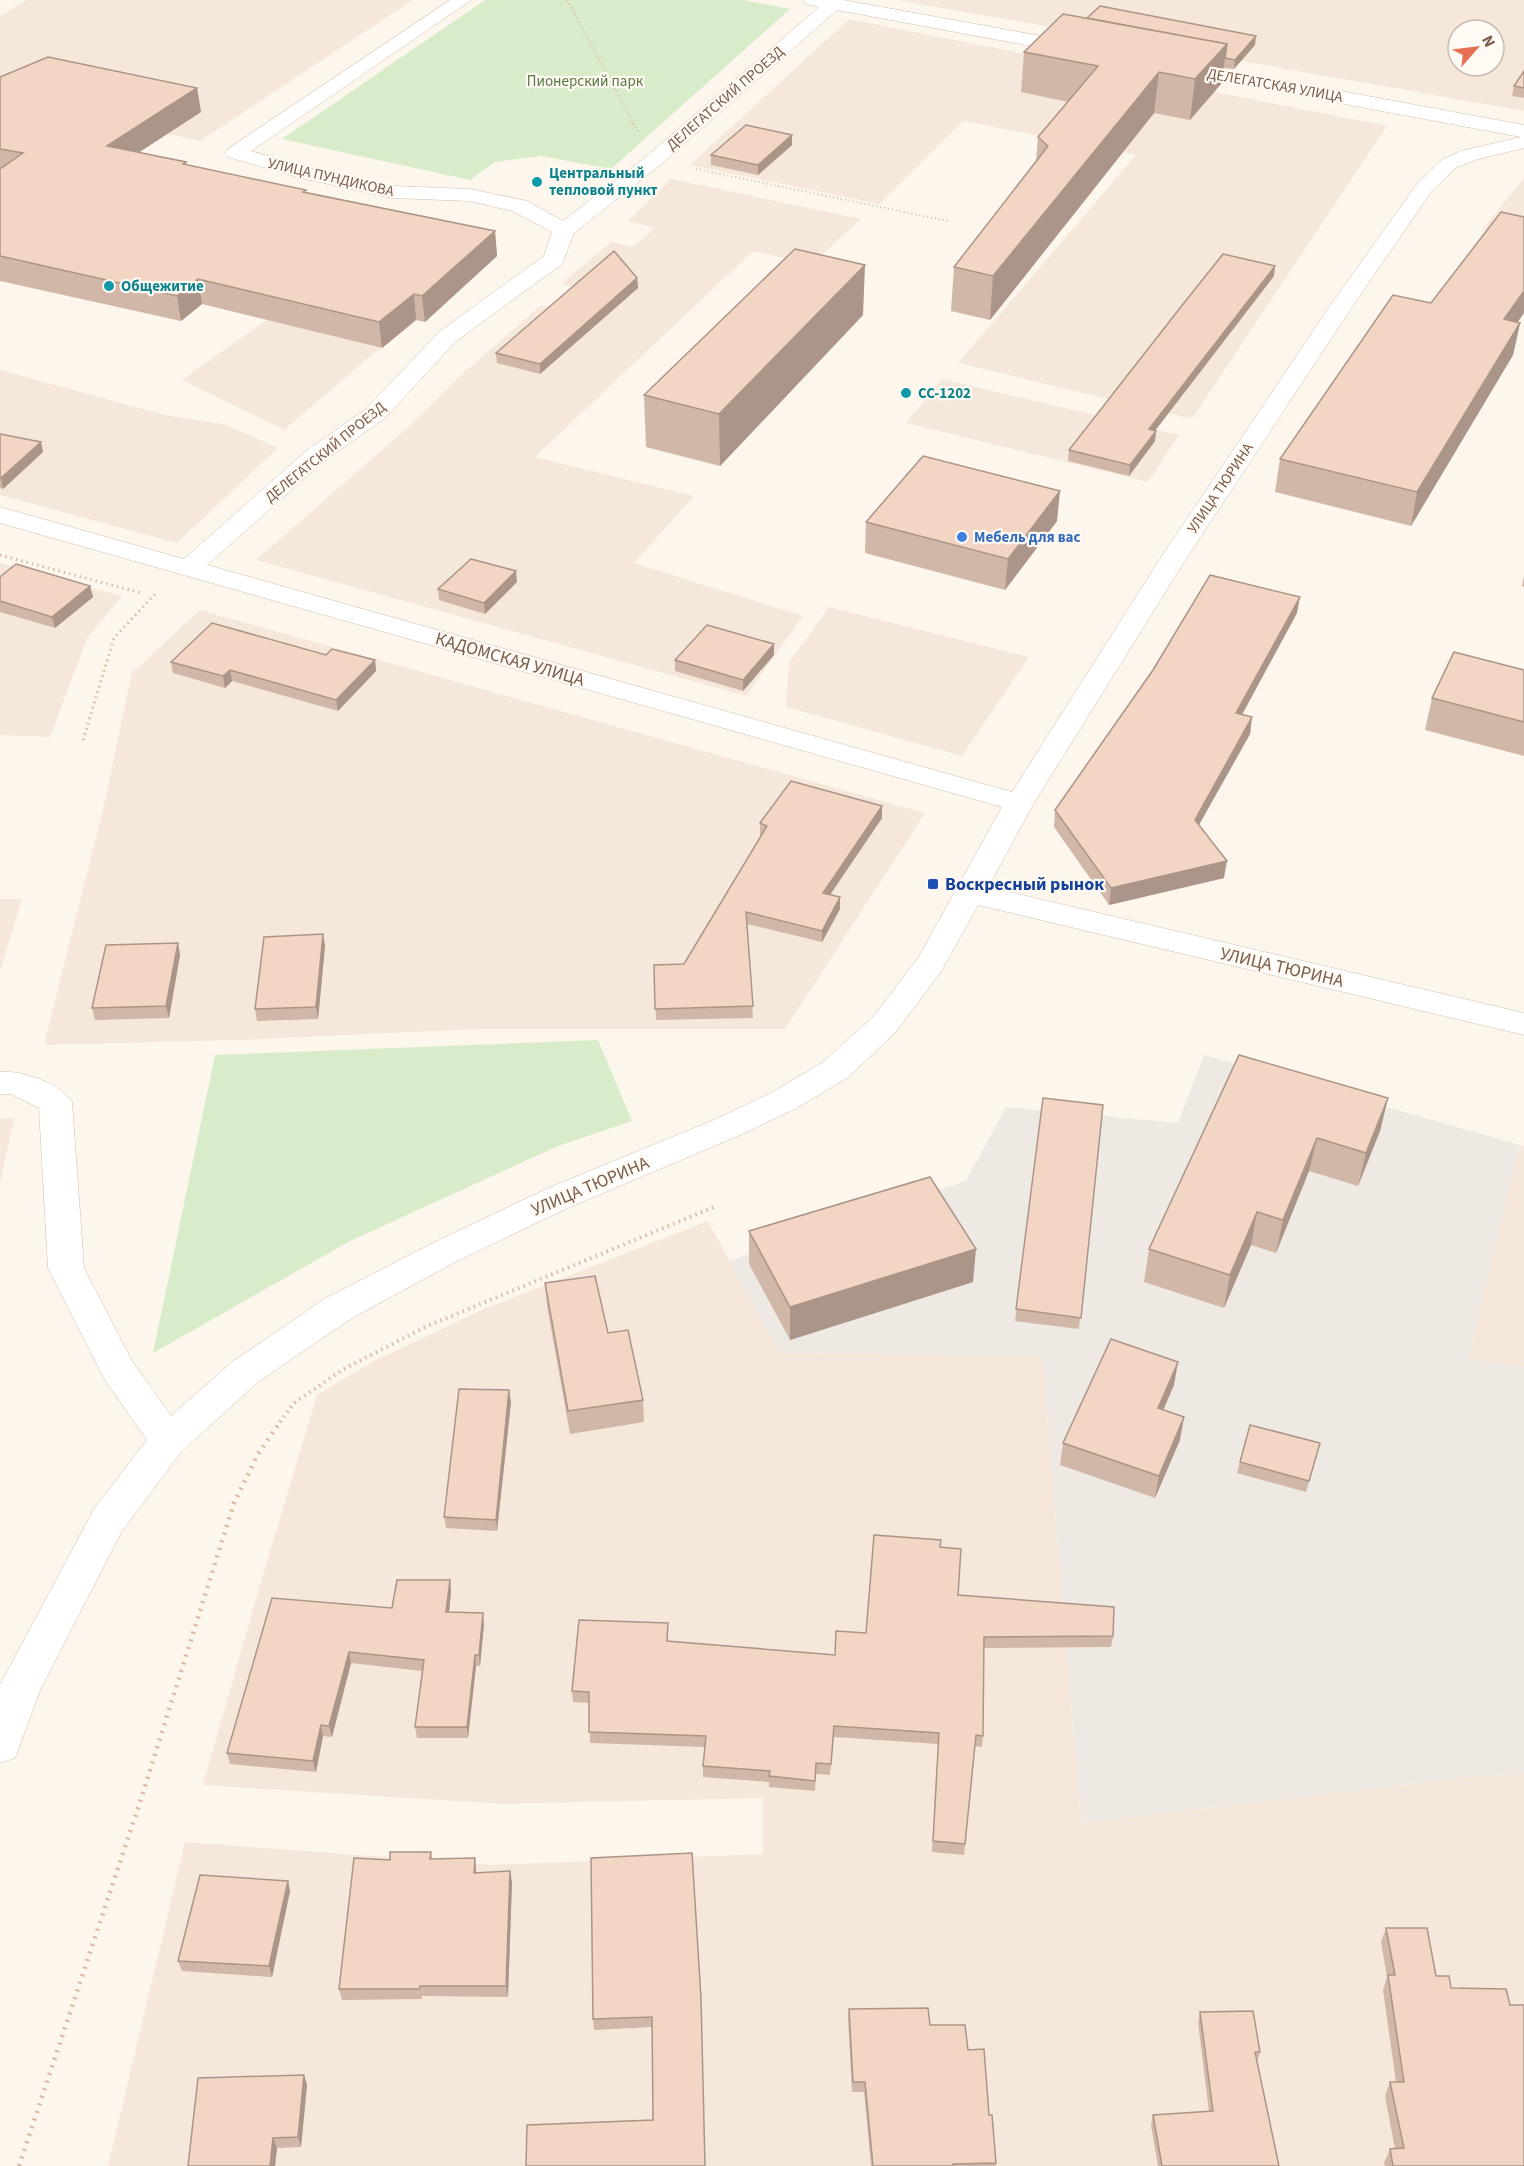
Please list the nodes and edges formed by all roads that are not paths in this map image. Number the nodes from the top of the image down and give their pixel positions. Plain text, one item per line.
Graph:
1 (462, 0) edge
2 (823, 2) edge
3 (1102, 53) edge
4 (1161, 64) edge
5 (1524, 131) edge
6 (1524, 142) edge
7 (564, 230) junction
8 (0, 515) edge
9 (189, 568) junction
10 (1019, 803) junction
11 (970, 893) junction
12 (1524, 1024) edge
13 (8, 1082) edge
14 (168, 1441) junction
15 (11, 1685) edge
16 (0, 1745) edge

1 - 7 street, УЛИЦА ПУНДИКОВА
2 - 3 street
2 - 7 street, ДЕЛЕГАТСКИЙ ПРОЕЗД
4 - 5 street, ДЕЛЕГАТСКАЯ УЛИЦА
6 - 10 street, УЛИЦА ТЮРИНА
7 - 9 street, ДЕЛЕГАТСКИЙ ПРОЕЗД
8 - 9 street, КАДОМСКАЯ УЛИЦА
9 - 10 street, КАДОМСКАЯ УЛИЦА
10 - 11 street, УЛИЦА ТЮРИНА
11 - 12 street, УЛИЦА ТЮРИНА
11 - 14 street, УЛИЦА ТЮРИНА
13 - 14 street
14 - 15 street, УЛИЦА ТЮРИНА
15 - 16 street, УЛИЦА ТЮРИНА

